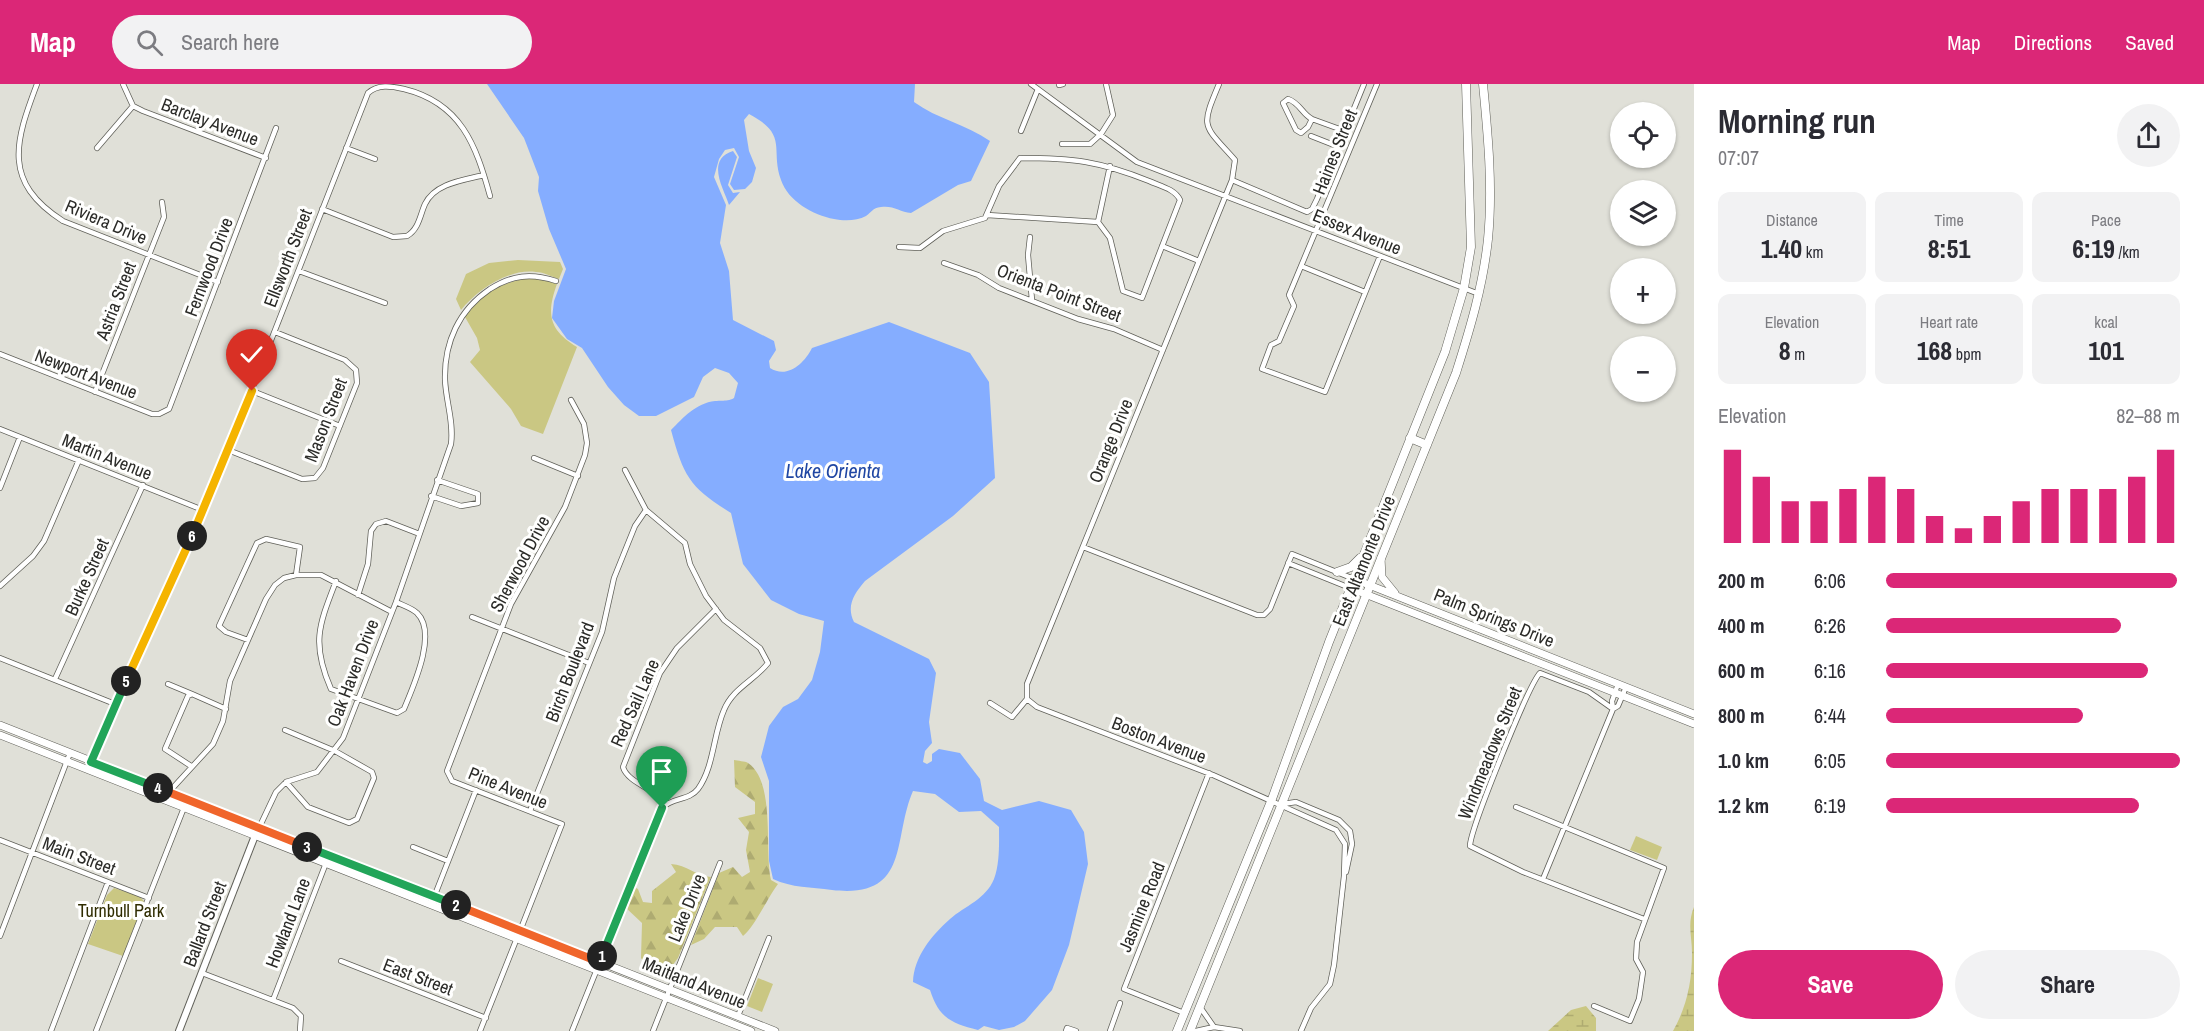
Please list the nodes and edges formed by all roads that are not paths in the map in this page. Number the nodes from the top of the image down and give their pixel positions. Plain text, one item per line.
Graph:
1 (38, 84) edge
2 (123, 84) edge
3 (1031, 84) edge
4 (1106, 84) edge
5 (1219, 84) edge
6 (1364, 84) edge
7 (1377, 84) edge
8 (1466, 84) edge
9 (1483, 84) edge
10 (1038, 89) junction
11 (133, 106) junction
12 (1312, 119) junction
13 (276, 128) dead end
14 (1021, 132) dead end
15 (1345, 132) junction
16 (1101, 134) junction
17 (1311, 136) dead end
18 (1062, 144) dead end
19 (1339, 147) junction
20 (97, 148) dead end
21 (346, 148) junction
22 (266, 158) junction
23 (375, 159) dead end
24 (1110, 166) junction
25 (484, 175) junction
26 (1232, 180) junction
27 (1225, 194) junction
28 (489, 196) dead end
29 (162, 202) dead end
30 (322, 209) junction
31 (987, 215) junction
32 (1098, 222) junction
33 (1316, 230) junction
34 (1030, 237) dead end
35 (1162, 246) junction
36 (899, 247) dead end
37 (149, 254) junction
38 (1380, 256) junction
39 (1198, 261) junction
40 (944, 263) dead end
41 (1301, 266) junction
42 (299, 271) junction
43 (556, 281) dead end
44 (218, 282) junction
45 (1464, 288) junction
46 (1365, 292) junction
47 (1479, 294) junction
48 (1032, 300) junction
49 (385, 303) dead end
50 (275, 332) junction
51 (1163, 350) junction
52 (0, 354) edge
53 (252, 391) junction
54 (95, 392) junction
55 (572, 400) dead end
56 (164, 413) joint
57 (340, 426) junction
58 (0, 429) edge
59 (20, 437) junction
60 (1410, 438) junction
61 (1427, 445) junction
62 (228, 450) junction
63 (534, 458) dead end
64 (79, 460) junction
65 (625, 470) dead end
66 (578, 476) junction
67 (437, 480) junction
68 (143, 485) junction
69 (0, 488) edge
70 (431, 496) junction
71 (203, 510) junction
72 (646, 510) junction
73 (417, 533) junction
74 (1083, 547) junction
75 (1364, 555) junction
76 (1381, 557) junction
77 (1288, 563) junction
78 (1337, 572) junction
79 (296, 575) junction
80 (1354, 579) junction
81 (336, 581) junction
82 (1370, 585) junction
83 (0, 586) edge
84 (1350, 588) junction
85 (1366, 594) junction
86 (358, 595) junction
87 (1402, 598) junction
88 (396, 602) junction
89 (716, 609) junction
90 (392, 612) junction
91 (472, 617) dead end
92 (502, 628) junction
93 (248, 640) junction
94 (0, 658) edge
95 (589, 663) junction
96 (55, 679) junction
97 (168, 684) dead end
98 (1622, 685) junction
99 (192, 694) junction
100 (1618, 694) junction
101 (358, 698) junction
102 (1027, 699) junction
103 (990, 703) dead end
104 (116, 704) junction
105 (226, 709) junction
106 (1613, 709) junction
107 (1694, 714) edge
108 (1694, 724) edge
109 (0, 725) edge
110 (285, 730) dead end
111 (0, 735) edge
112 (335, 751) junction
113 (70, 753) junction
114 (67, 762) junction
115 (91, 762) junction
116 (191, 766) junction
117 (88, 770) junction
118 (1209, 773) junction
119 (447, 775) joint
120 (286, 782) junction
121 (476, 790) junction
122 (169, 792) junction
123 (1272, 799) junction
124 (187, 800) junction
125 (667, 802) junction
126 (1283, 804) junction
127 (184, 807) junction
128 (1516, 807) dead end
129 (530, 811) junction
130 (1565, 827) junction
131 (258, 828) junction
132 (255, 836) junction
133 (0, 840) edge
134 (413, 847) dead end
135 (32, 853) junction
136 (329, 855) junction
137 (448, 861) junction
138 (720, 862) dead end
139 (326, 864) junction
140 (366, 869) junction
141 (1344, 876) junction
142 (362, 878) junction
143 (1543, 879) junction
144 (108, 882) junction
145 (149, 897) junction
146 (435, 897) junction
147 (431, 905) junction
148 (1644, 919) junction
149 (520, 930) junction
150 (0, 936) edge
151 (769, 938) dead end
152 (517, 939) junction
153 (1214, 942) junction
154 (1219, 959) junction
155 (341, 961) dead end
156 (599, 962) junction
157 (596, 970) junction
158 (202, 973) junction
159 (669, 989) junction
160 (666, 998) junction
161 (273, 1000) junction
162 (1120, 1003) dead end
163 (1200, 1006) junction
164 (1594, 1006) dead end
165 (1185, 1013) junction
166 (738, 1016) junction
167 (486, 1018) junction
168 (1214, 1027) junction
169 (765, 1029) edge
170 (51, 1031) edge
171 (96, 1031) edge
172 (179, 1031) edge
173 (300, 1031) edge
174 (480, 1031) edge
175 (572, 1031) edge
176 (653, 1031) edge
177 (751, 1031) edge
178 (774, 1031) edge
179 (1066, 1031) edge
180 (1076, 1031) edge
181 (1110, 1031) edge
182 (1177, 1031) edge
183 (1190, 1031) edge
184 (1196, 1031) edge
185 (1240, 1031) edge
186 (1301, 1031) edge

1 - 37 street, Riviera Drive
2 - 11 street, Barclay Avenue
3 - 10 street, Essex Avenue
4 - 16 street
5 - 26 street
6 - 15 street
7 - 33 street, Haines Street
8 - 45 main road
9 - 47 main road, East Altamonte Drive
10 - 14 street
10 - 16 street, Essex Avenue
11 - 20 street
11 - 22 street, Barclay Avenue
12 - 12 street
12 - 15 street
13 - 22 street, Fernwood Drive
15 - 19 street
16 - 18 street
16 - 27 street, Essex Avenue
17 - 19 street
19 - 26 street
21 - 23 street
21 - 25 street, Ellsworth Street
21 - 30 street, Ellsworth Street
22 - 44 street, Fernwood Drive
24 - 31 street
24 - 32 street
24 - 35 street
25 - 28 street
25 - 30 street
26 - 27 street, Orange Drive
27 - 33 street, Essex Avenue
27 - 39 street, Orange Drive
29 - 37 street, Astria Street
30 - 42 street, Ellsworth Street
31 - 32 street
31 - 36 street
32 - 35 street
33 - 38 street, Essex Avenue
33 - 41 street, Haines Street
34 - 48 street
35 - 39 street
37 - 44 street, Riviera Drive
37 - 54 street, Astria Street
38 - 45 street, Essex Avenue
38 - 46 street
39 - 51 street, Orange Drive
40 - 48 street, Orienta Point Street
41 - 46 street
41 - 46 street, Haines Street
42 - 49 street
42 - 50 street, Ellsworth Street
43 - 67 street, Oak Haven Drive
44 - 56 street, Fernwood Drive
45 - 47 street, Essex Avenue
45 - 60 main road
47 - 61 main road, East Altamonte Drive
48 - 51 street, Orienta Point Street
50 - 53 street, Ellsworth Street
50 - 57 street, Mason Street
51 - 74 street, Orange Drive
52 - 54 street, Newport Avenue
53 - 57 street
53 - 62 street, Ellsworth Street
54 - 56 street, Newport Avenue
55 - 66 street, Sherwood Drive
57 - 62 street, Mason Street
58 - 59 street, Martin Avenue
59 - 64 street, Martin Avenue
59 - 69 street
60 - 61 main road
60 - 75 main road
61 - 76 main road, East Altamonte Drive
62 - 71 street, Ellsworth Street
63 - 66 street
64 - 68 street, Martin Avenue
64 - 83 street
65 - 72 street
66 - 92 street, Sherwood Drive
67 - 70 street, Oak Haven Drive
67 - 70 street
68 - 71 street, Martin Avenue
68 - 96 street, Burke Street
70 - 73 street, Oak Haven Drive
71 - 104 street, Ellsworth Street
72 - 89 street
72 - 95 street, Birch Boulevard
73 - 86 street
73 - 88 street, Oak Haven Drive
74 - 77 street, Palm Springs Drive
74 - 102 street, Orange Drive
75 - 78 main road
75 - 80 main road
76 - 82 main road, East Altamonte Drive
76 - 87 main road
77 - 78 street, Palm Springs Drive
77 - 84 street, Palm Springs Drive
78 - 80 street, Palm Springs Drive
79 - 81 street
79 - 93 street
79 - 93 street
80 - 82 main road, Palm Springs Drive
80 - 84 main road
81 - 86 street
81 - 101 street
82 - 85 main road, East Altamonte Drive
82 - 87 main road, Palm Springs Drive
84 - 85 main road, Palm Springs Drive
84 - 123 main road
85 - 100 main road, Palm Springs Drive
85 - 126 main road, East Altamonte Drive
86 - 90 street
87 - 98 main road, Palm Springs Drive
88 - 90 street, Oak Haven Drive
88 - 101 street
89 - 125 street, Red Sail Lane
89 - 125 street
90 - 101 street, Oak Haven Drive
91 - 92 street
92 - 95 street
92 - 119 street, Sherwood Drive
93 - 105 street
94 - 96 street
95 - 129 street, Birch Boulevard
96 - 104 street
97 - 99 street
98 - 100 street
98 - 107 main road, Palm Springs Drive
99 - 105 street
99 - 116 street
100 - 106 street
100 - 108 main road, Palm Springs Drive
101 - 112 street, Oak Haven Drive
102 - 103 street
102 - 118 street, Boston Avenue
104 - 115 street, Ellsworth Street
105 - 116 street
106 - 130 street
106 - 143 street, Windmeadows Street
109 - 113 main road, Maitland Avenue
110 - 112 street
111 - 114 main road, Maitland Avenue
112 - 120 street, Oak Haven Drive
112 - 120 street
113 - 114 street
113 - 115 main road, Maitland Avenue
114 - 117 main road, Maitland Avenue
114 - 135 street
115 - 117 street, Ellsworth Street
115 - 122 main road, Maitland Avenue
116 - 122 street
117 - 127 main road, Maitland Avenue
118 - 123 street, Boston Avenue
118 - 165 street, Jasmine Road
119 - 121 street, Pine Avenue
120 - 131 street
121 - 129 street, Pine Avenue
121 - 137 street
122 - 124 main road, Maitland Avenue
123 - 126 street, Boston Avenue
123 - 153 main road
124 - 127 street
124 - 131 main road, Maitland Avenue
125 - 156 street
126 - 141 street, Boston Avenue
126 - 141 street, Boston Avenue
126 - 154 main road, East Altamonte Drive
127 - 132 main road, Maitland Avenue
127 - 145 street
128 - 130 street
129 - 149 street, Pine Avenue
130 - 143 street
130 - 148 street
131 - 132 street, Ballard Street
131 - 136 main road, Maitland Avenue
132 - 139 main road, Maitland Avenue
132 - 158 street, Ballard Street
133 - 135 street, Main Street
134 - 137 street
135 - 144 street, Main Street
135 - 150 street
136 - 139 street, Howland Lane
136 - 140 main road, Maitland Avenue
137 - 146 street
138 - 159 street, Lake Drive
139 - 142 main road, Maitland Avenue
139 - 161 street, Howland Lane
140 - 142 street
140 - 146 main road, Maitland Avenue
141 - 186 street, Boston Avenue
142 - 147 main road, Maitland Avenue
143 - 148 street, Windmeadows Street
144 - 145 street, Main Street
144 - 170 street
145 - 171 street
146 - 147 street
146 - 149 main road, Maitland Avenue
147 - 152 main road, Maitland Avenue
148 - 164 street
149 - 152 street
149 - 156 main road, Maitland Avenue
151 - 166 street
152 - 157 main road, Maitland Avenue
152 - 167 street
153 - 154 main road
153 - 165 main road
154 - 163 main road, East Altamonte Drive
155 - 167 street, East Street
156 - 157 street
156 - 159 main road, Maitland Avenue
157 - 160 main road, Maitland Avenue
157 - 175 street
158 - 161 street
158 - 172 street, Ballard Street
159 - 160 street, Lake Drive
159 - 166 main road, Maitland Avenue
160 - 176 street, Lake Drive
160 - 177 main road, Maitland Avenue
161 - 173 street
162 - 181 street
163 - 168 street
163 - 183 main road, East Altamonte Drive
165 - 182 main road
166 - 169 main road, Maitland Avenue
167 - 174 street
168 - 184 street
168 - 185 street
169 - 178 main road, Maitland Avenue
179 - 180 street

